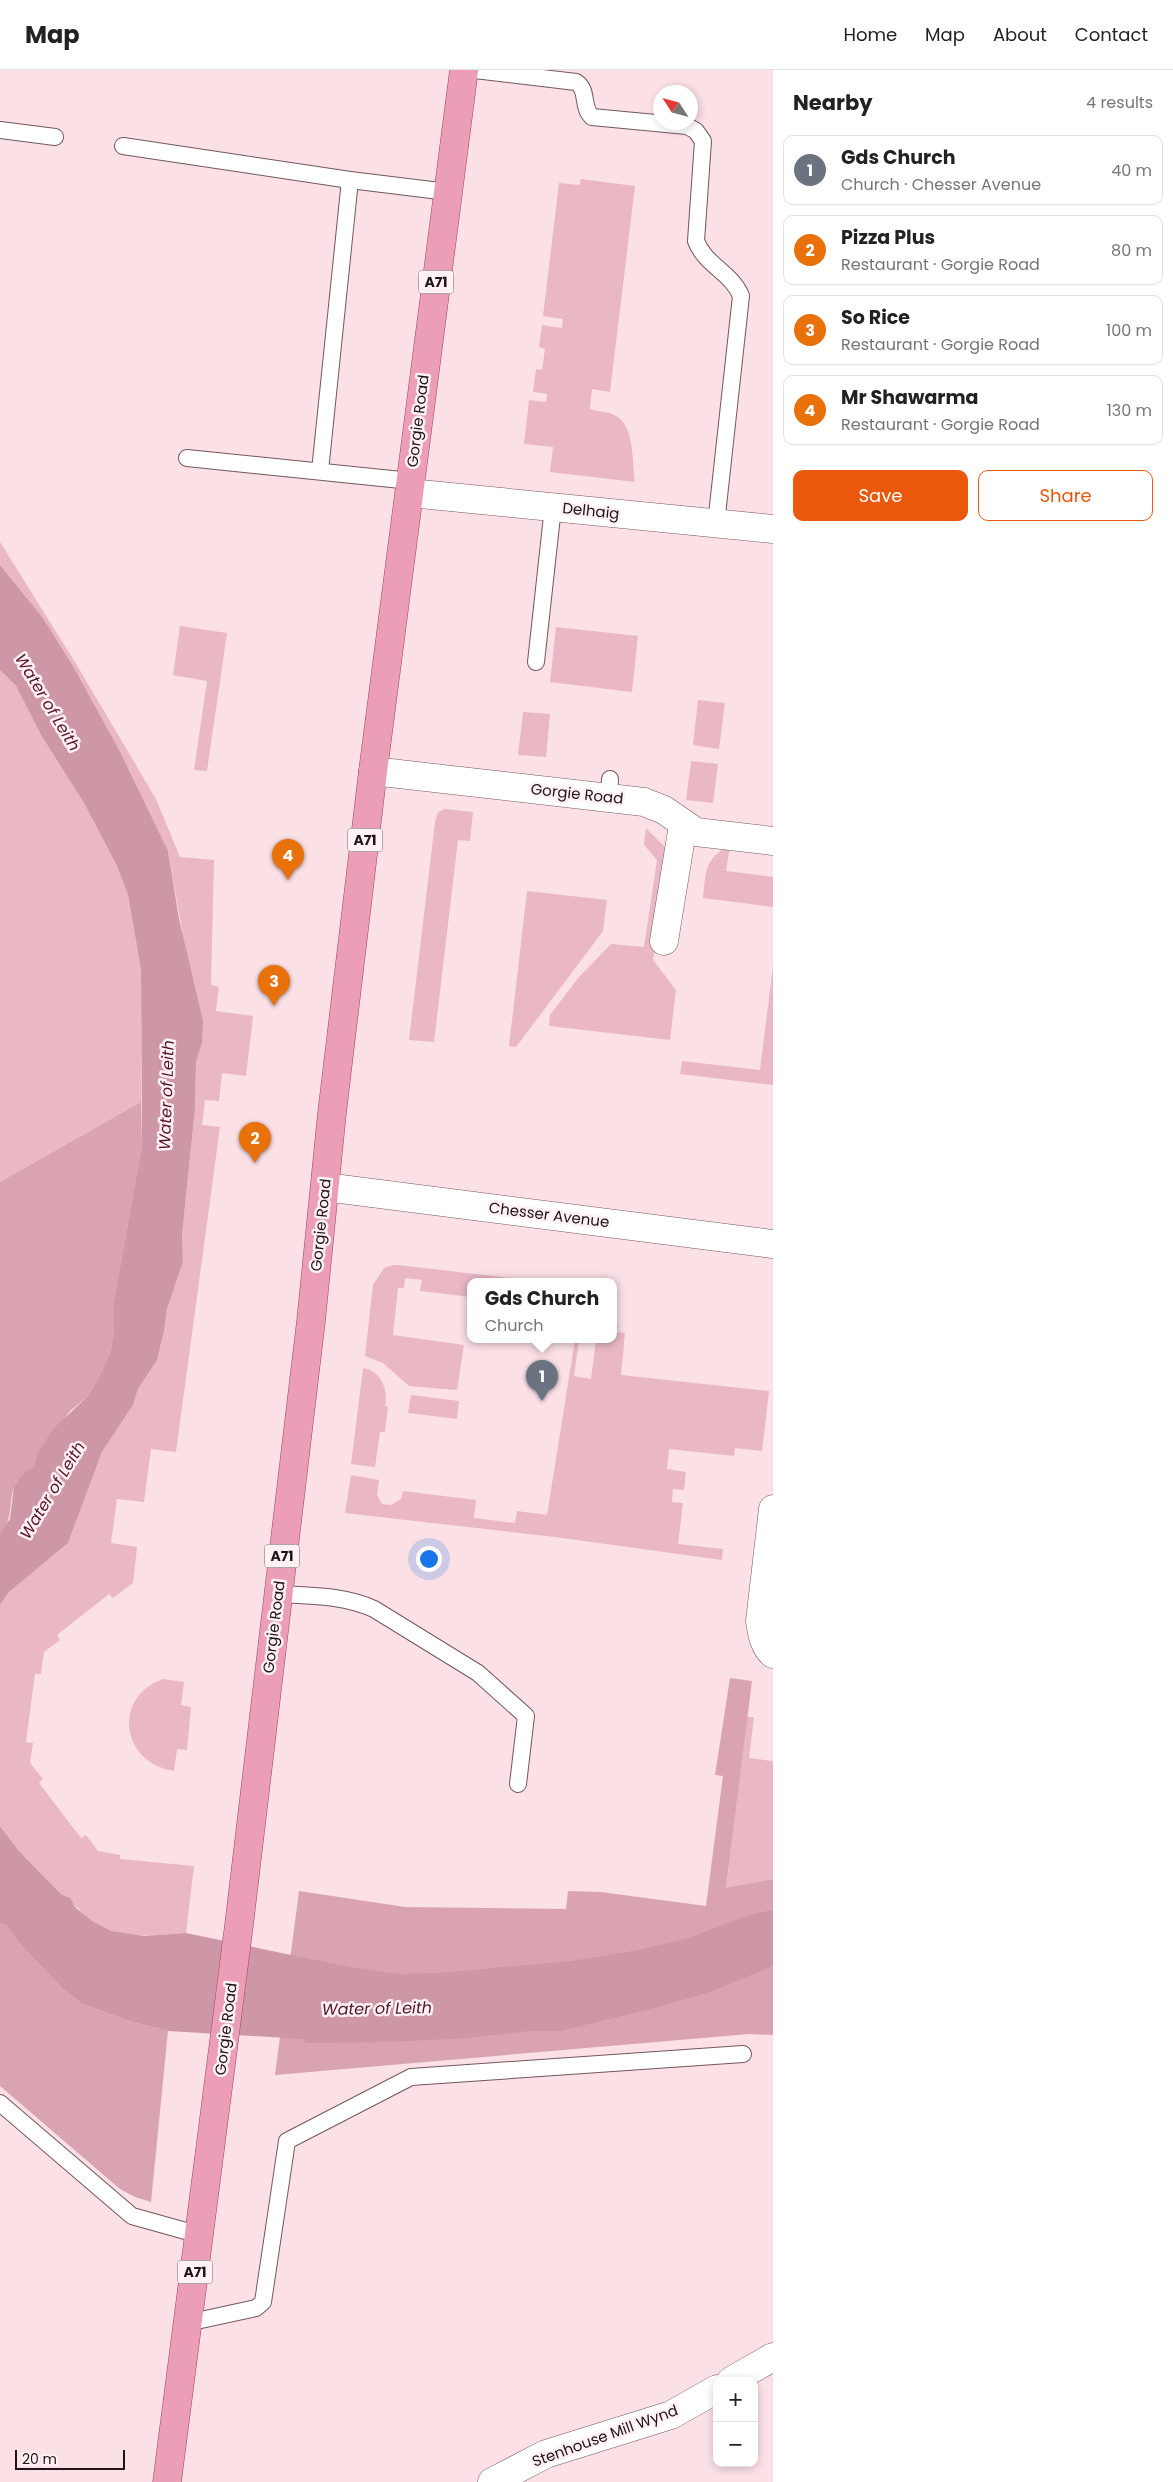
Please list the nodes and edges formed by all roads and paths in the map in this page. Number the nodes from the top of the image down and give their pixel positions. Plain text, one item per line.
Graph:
1 (464, 70) edge
2 (475, 70) edge
3 (0, 130) edge
4 (55, 137) dead end
5 (123, 146) dead end
6 (350, 180) junction
7 (448, 192) junction
8 (187, 458) dead end
9 (320, 472) junction
10 (410, 487) junction
11 (553, 507) junction
12 (716, 524) junction
13 (773, 529) edge
14 (536, 662) dead end
15 (373, 771) junction
16 (683, 824) junction
17 (772, 844) edge
18 (664, 941) dead end
19 (325, 1186) junction
20 (773, 1244) edge
21 (773, 1509) edge
22 (278, 1594) junction
23 (773, 1654) edge
24 (518, 1784) dead end
25 (743, 2054) dead end
26 (0, 2103) edge
27 (200, 2235) junction
28 (188, 2323) junction
29 (773, 2357) edge
30 (738, 2377) edge
31 (713, 2391) edge
32 (167, 2482) edge
33 (492, 2482) edge

1 - 7 main road, Gorgie Road / A71
2 - 12 lane
3 - 4 lane
5 - 6 lane
6 - 7 lane
6 - 9 lane
7 - 10 main road, Gorgie Road / A71
8 - 9 lane
9 - 10 lane
10 - 11 street, Delhaig
10 - 15 main road, Gorgie Road / A71
11 - 12 street, Delhaig
11 - 14 lane
12 - 13 street, Delhaig
15 - 16 street, Gorgie Road
15 - 19 main road, Gorgie Road / A71
16 - 17 street, Gorgie Road
16 - 18 street
19 - 20 street, Chesser Avenue
19 - 22 main road, Gorgie Road / A71
21 - 23 street
22 - 24 lane
22 - 27 main road, Gorgie Road / A71
25 - 28 lane
26 - 27 lane
27 - 28 main road, Gorgie Road / A71
28 - 32 main road, Gorgie Road / A71
29 - 30 street
31 - 33 street, Stenhouse Mill Wynd

